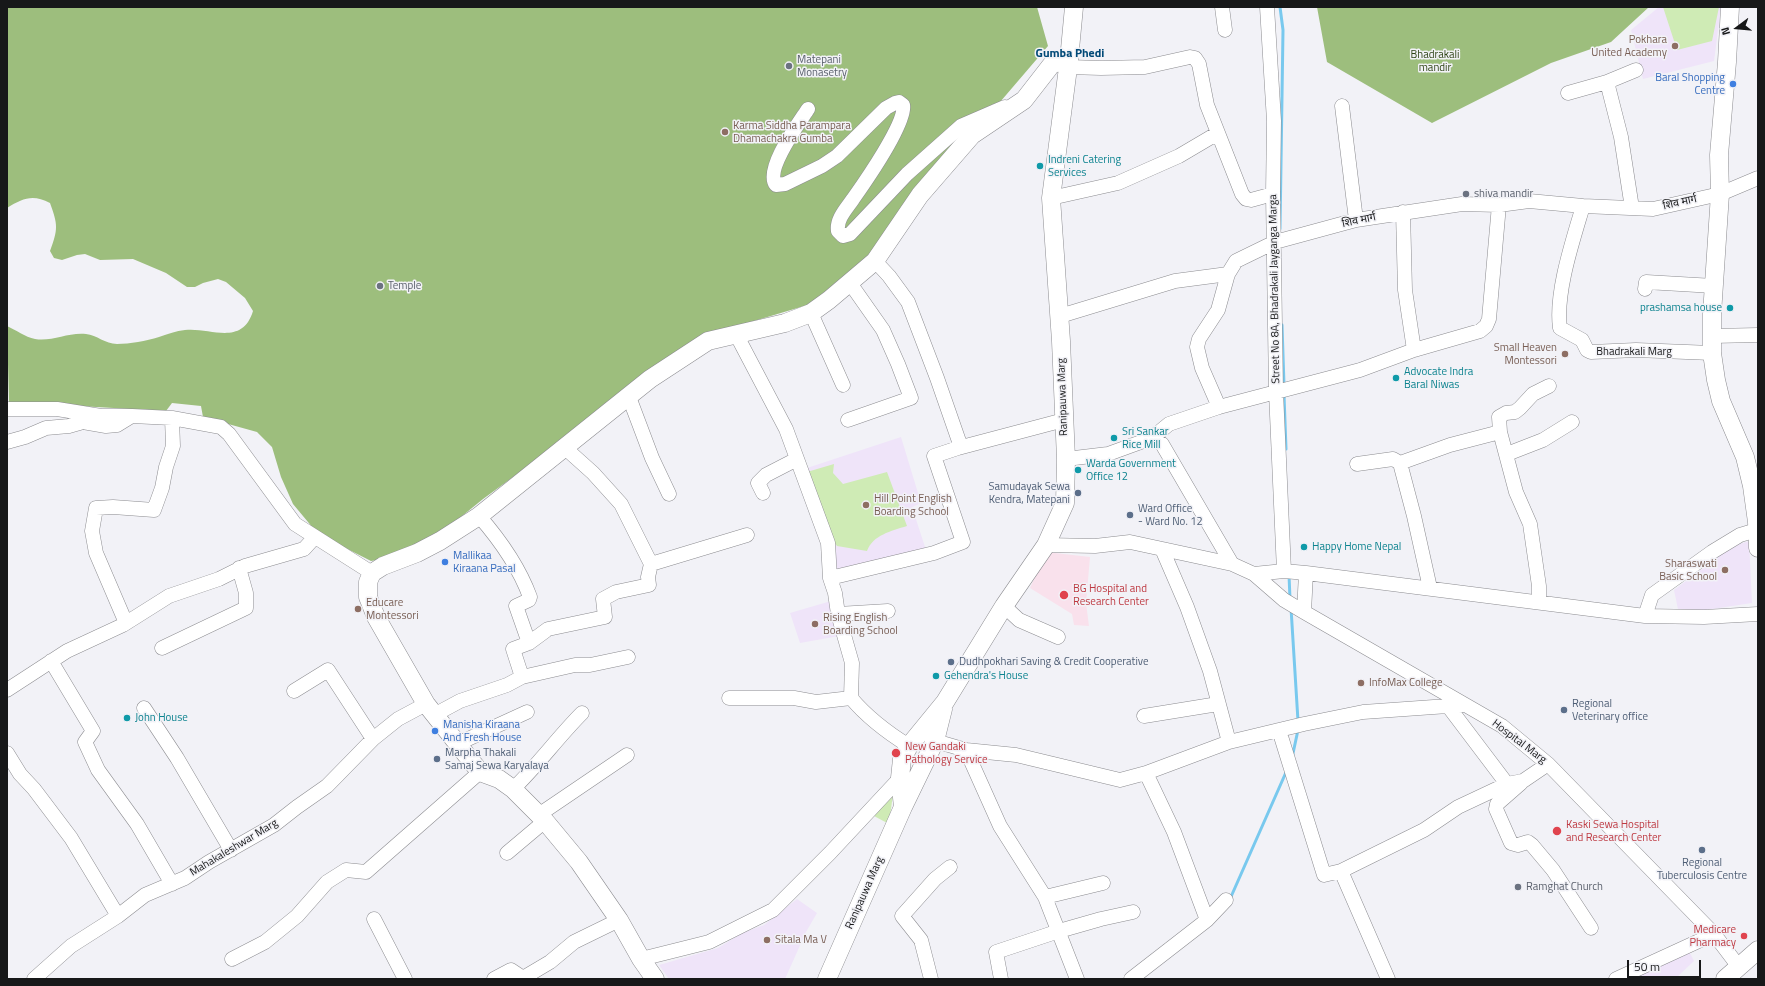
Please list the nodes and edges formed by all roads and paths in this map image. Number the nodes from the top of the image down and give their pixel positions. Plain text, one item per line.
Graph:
1 (1074, 7) edge
2 (1222, 7) edge
3 (1267, 7) edge
4 (1730, 7) edge
5 (1225, 30) dead end
6 (1068, 64) junction
7 (1636, 70) dead end
8 (1607, 82) junction
9 (1568, 93) dead end
10 (1024, 100) junction
11 (1342, 106) dead end
12 (808, 109) dead end
13 (1218, 133) junction
14 (1758, 178) edge
15 (1273, 194) junction
16 (1720, 194) junction
17 (1051, 198) junction
18 (1499, 205) junction
19 (1583, 206) junction
20 (1632, 208) junction
21 (1403, 212) junction
22 (1356, 220) junction
23 (1275, 242) junction
24 (875, 261) junction
25 (1228, 274) junction
26 (850, 283) junction
27 (1714, 286) junction
28 (1645, 289) dead end
29 (811, 313) junction
30 (1060, 316) junction
31 (736, 334) junction
32 (1758, 336) edge
33 (1712, 344) junction
34 (1414, 350) junction
35 (843, 385) dead end
36 (1549, 386) dead end
37 (1276, 392) junction
38 (629, 397) junction
39 (1219, 407) junction
40 (7, 409) edge
41 (132, 416) junction
42 (172, 418) junction
43 (848, 420) dead end
44 (1064, 420) junction
45 (1572, 422) dead end
46 (1500, 432) junction
47 (1152, 438) junction
48 (7, 442) edge
49 (564, 446) junction
50 (961, 447) junction
51 (1507, 454) junction
52 (797, 459) junction
53 (1066, 459) junction
54 (1400, 463) junction
55 (1357, 464) dead end
56 (763, 493) dead end
57 (669, 494) dead end
58 (479, 516) junction
59 (747, 535) dead end
60 (1758, 536) edge
61 (314, 538) junction
62 (1046, 545) junction
63 (1758, 548) edge
64 (1162, 549) junction
65 (651, 564) junction
66 (1232, 564) junction
67 (239, 568) junction
68 (1284, 571) junction
69 (372, 573) junction
70 (1306, 573) junction
71 (1254, 574) junction
72 (830, 578) junction
73 (1430, 588) junction
74 (1539, 602) junction
75 (1004, 606) junction
76 (888, 611) dead end
77 (1304, 612) junction
78 (838, 614) junction
79 (1758, 614) edge
80 (1645, 616) junction
81 (126, 623) junction
82 (1058, 637) dead end
83 (529, 643) junction
84 (162, 648) dead end
85 (628, 657) dead end
86 (51, 661) junction
87 (522, 677) junction
88 (7, 690) edge
89 (294, 690) dead end
90 (729, 698) dead end
91 (851, 698) junction
92 (945, 702) junction
93 (1218, 704) junction
94 (1455, 705) junction
95 (144, 708) dead end
96 (430, 710) junction
97 (527, 712) dead end
98 (582, 713) dead end
99 (1144, 716) dead end
100 (1279, 730) junction
101 (373, 739) junction
102 (935, 741) junction
103 (1229, 742) junction
104 (457, 744) junction
105 (909, 746) junction
106 (966, 750) junction
107 (7, 753) edge
108 (627, 755) dead end
109 (1548, 764) junction
110 (480, 772) junction
111 (1146, 773) junction
112 (900, 778) junction
113 (1523, 781) junction
114 (1508, 784) junction
115 (513, 789) junction
116 (903, 806) junction
117 (543, 818) junction
118 (231, 850) junction
119 (507, 852) dead end
120 (950, 867) dead end
121 (1341, 871) junction
122 (1103, 883) dead end
123 (172, 884) junction
124 (1045, 897) junction
125 (1226, 900) dead end
126 (1133, 912) dead end
127 (118, 916) junction
128 (374, 919) dead end
129 (618, 920) junction
130 (1207, 920) junction
131 (1591, 928) dead end
132 (1059, 931) junction
133 (1714, 934) junction
134 (1758, 950) edge
135 (232, 959) dead end
136 (641, 959) junction
137 (1739, 966) junction
138 (34, 979) edge
139 (406, 979) edge
140 (494, 979) edge
141 (655, 979) edge
142 (827, 979) edge
143 (932, 979) edge
144 (1001, 979) edge
145 (1077, 979) edge
146 (1131, 979) edge
147 (1388, 979) edge
148 (1616, 979) edge
149 (1725, 979) edge

1 - 6 main road, Ranipauwa Marg
2 - 5 street
3 - 15 street, Street No 8A, Bhadrakali Jayganga Marga
4 - 16 main road
6 - 10 main road
6 - 13 street
6 - 17 main road, Ranipauwa Marg
7 - 8 street
8 - 9 street
8 - 20 street
10 - 12 street
10 - 24 main road
11 - 22 street
13 - 15 street
13 - 17 street
14 - 16 street, शिव मार्ग
15 - 23 street, Street No 8A, Bhadrakali Jayganga Marga
16 - 20 street, शिव मार्ग
16 - 27 main road
17 - 30 main road, Ranipauwa Marg
18 - 19 street, शिव मार्ग
18 - 21 street, शिव मार्ग
18 - 34 street
19 - 20 street, शिव मार्ग
19 - 33 street, Bhadrakali Marg
21 - 22 street, शिव मार्ग
21 - 34 street
22 - 23 street, शिव मार्ग
23 - 25 street, शिव मार्ग
23 - 37 street, Street No 8A, Bhadrakali Jayganga Marga
24 - 26 main road
24 - 50 street
25 - 30 street
25 - 39 street, शिव मार्ग
26 - 29 main road
26 - 43 street
27 - 28 street
27 - 33 main road
29 - 31 main road
29 - 35 street
30 - 44 main road, Ranipauwa Marg
31 - 38 main road
31 - 52 street
32 - 33 street
33 - 60 main road
34 - 37 street
36 - 46 street
37 - 39 street
37 - 68 street, Street No 8A, Bhadrakali Jayganga Marga
38 - 49 main road
38 - 57 street
39 - 47 street
40 - 41 street
41 - 42 street
41 - 48 street
42 - 61 street
42 - 81 street
44 - 50 street
44 - 53 main road, Ranipauwa Marg
45 - 51 street
46 - 51 street
46 - 54 street
47 - 53 street
47 - 66 street
49 - 58 main road
49 - 65 street
50 - 72 street
51 - 74 street
52 - 56 street
52 - 72 street
53 - 62 main road, Ranipauwa Marg
54 - 55 street
54 - 73 street
58 - 69 main road
58 - 83 street
59 - 65 street
60 - 63 main road
60 - 80 street
61 - 67 street
61 - 69 street
62 - 64 street
62 - 75 main road, Ranipauwa Marg
64 - 66 street
64 - 93 street
65 - 83 street
66 - 71 street
67 - 81 street
67 - 84 street
68 - 70 street
68 - 71 street
69 - 96 main road
70 - 73 street
70 - 77 street
71 - 77 street, Hospital Marg
72 - 78 street
73 - 74 street
74 - 80 street
75 - 82 street
75 - 92 main road, Ranipauwa Marg
76 - 78 street
77 - 94 street, Hospital Marg
78 - 91 street
79 - 80 street
81 - 86 street
83 - 87 street
85 - 87 street, Mahakaleshwar Marg
86 - 88 street
86 - 123 street
87 - 96 street, Mahakaleshwar Marg
89 - 101 street
90 - 91 street
91 - 105 street
92 - 102 main road, Ranipauwa Marg
92 - 105 main road
93 - 99 street
93 - 103 street
94 - 100 street
94 - 109 street, Hospital Marg
94 - 114 street
95 - 118 street
96 - 101 street, Mahakaleshwar Marg
96 - 104 main road
97 - 104 street
98 - 115 street
100 - 103 street
100 - 121 street
101 - 118 street, Mahakaleshwar Marg
102 - 106 street
102 - 116 main road, Ranipauwa Marg
103 - 111 street
104 - 110 main road
105 - 112 main road
106 - 111 street
106 - 124 street
107 - 127 street
108 - 117 street
109 - 113 street
109 - 133 street, Hospital Marg
110 - 115 main road
110 - 135 street
111 - 130 street
112 - 116 main road
112 - 136 street
113 - 114 street
113 - 131 street
114 - 121 street
115 - 117 main road
116 - 142 main road, Ranipauwa Marg
117 - 119 street
117 - 129 main road
118 - 123 street, Mahakaleshwar Marg
120 - 143 street
121 - 147 street
122 - 124 street
123 - 127 street, Mahakaleshwar Marg
124 - 132 street
125 - 130 street
126 - 132 street
127 - 138 street, Mahakaleshwar Marg
128 - 139 street
129 - 136 main road
129 - 140 street
130 - 146 street
132 - 144 street
132 - 145 street
133 - 137 street, Hospital Marg
133 - 148 street
134 - 137 main road
136 - 141 main road
137 - 149 main road

